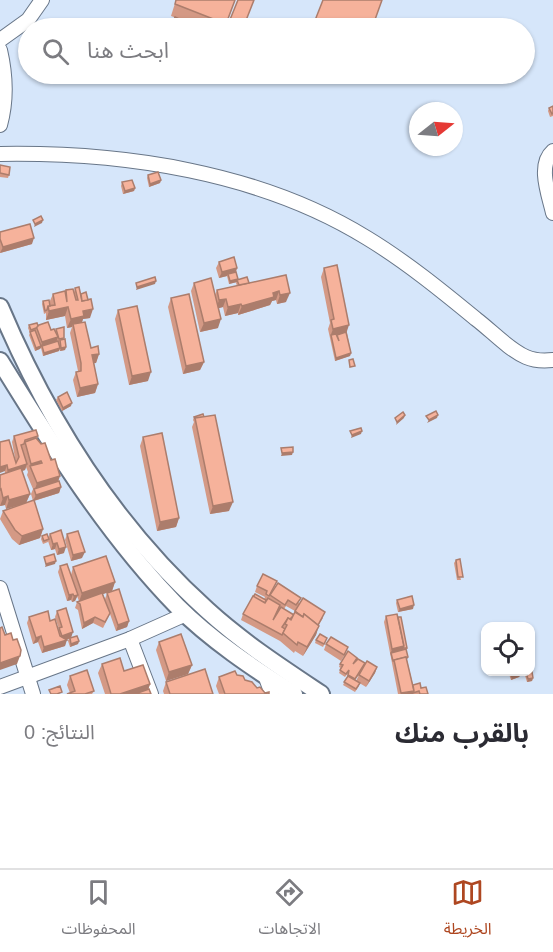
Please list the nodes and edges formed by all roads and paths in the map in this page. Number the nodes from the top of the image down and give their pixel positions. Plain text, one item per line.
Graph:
1 (42, 0) edge
2 (29, 18) edge
3 (18, 27) edge
4 (0, 40) edge
5 (0, 50) edge
6 (0, 125) edge
7 (553, 151) edge
8 (0, 154) edge
9 (553, 213) edge
10 (0, 307) edge
11 (553, 360) edge
12 (0, 362) edge
13 (5, 378) edge
14 (0, 588) edge
15 (186, 614) junction
16 (130, 639) junction
17 (265, 675) junction
18 (27, 678) junction
19 (0, 687) edge
20 (33, 694) edge
21 (151, 694) edge
22 (272, 694) edge
23 (294, 694) edge
24 (321, 694) edge

1 - 2 street
3 - 4 street
5 - 6 street
7 - 9 street
8 - 11 street
10 - 24 main road
12 - 13 main road
13 - 15 main road
14 - 18 street
15 - 16 street
15 - 17 main road
16 - 18 street
16 - 21 street
17 - 22 street
17 - 23 main road
18 - 19 street
18 - 20 street

